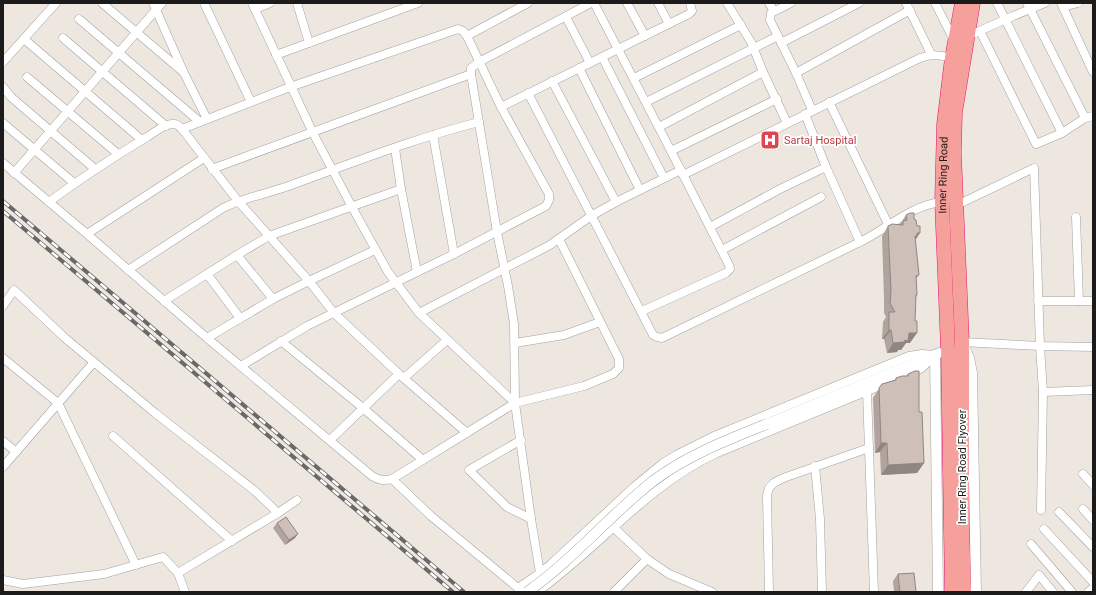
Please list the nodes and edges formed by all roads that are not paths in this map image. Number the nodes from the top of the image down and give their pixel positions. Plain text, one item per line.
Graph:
1 (56, 3) edge
2 (102, 3) edge
3 (162, 3) edge
4 (204, 3) edge
5 (270, 3) edge
6 (297, 3) edge
7 (418, 3) edge
8 (528, 3) edge
9 (593, 3) edge
10 (627, 3) edge
11 (658, 3) edge
12 (690, 3) edge
13 (727, 3) edge
14 (769, 3) edge
15 (791, 3) edge
16 (859, 3) edge
17 (935, 3) edge
18 (962, 3) edge
19 (973, 3) edge
20 (997, 3) edge
21 (1044, 3) edge
22 (1078, 3) edge
23 (1062, 5) edge
24 (154, 6) edge
25 (253, 6) edge
26 (1028, 6) edge
27 (908, 7) edge
28 (774, 11) junction
29 (566, 16) junction
30 (79, 19) dead end
31 (1005, 19) junction
32 (669, 24) junction
33 (741, 25) junction
34 (135, 32) junction
35 (467, 36) junction
36 (645, 36) junction
37 (968, 37) junction
38 (63, 38) dead end
39 (24, 39) junction
40 (779, 39) junction
41 (310, 43) junction
42 (754, 47) junction
43 (617, 50) junction
44 (118, 53) junction
45 (931, 54) junction
46 (276, 55) junction
47 (602, 57) junction
48 (952, 58) junction
49 (4, 60) edge
50 (479, 62) junction
51 (590, 63) junction
52 (579, 68) junction
53 (102, 72) junction
54 (763, 72) junction
55 (1093, 72) edge
56 (184, 73) junction
57 (796, 73) junction
58 (470, 74) junction
59 (27, 77) dead end
60 (634, 78) junction
61 (552, 81) junction
62 (3, 87) edge
63 (290, 87) junction
64 (85, 92) junction
65 (528, 93) junction
66 (776, 99) junction
67 (251, 102) junction
68 (646, 102) junction
69 (829, 102) junction
70 (502, 107) junction
71 (68, 112) junction
72 (808, 112) junction
73 (1089, 117) edge
74 (204, 121) junction
75 (479, 122) junction
76 (3, 123) edge
77 (787, 123) junction
78 (166, 126) junction
79 (659, 127) junction
80 (182, 129) junction
81 (50, 131) junction
82 (313, 132) junction
83 (1062, 133) junction
84 (433, 135) junction
85 (142, 140) junction
86 (395, 148) junction
87 (34, 150) junction
88 (671, 151) junction
89 (118, 154) junction
90 (204, 158) junction
91 (3, 163) edge
92 (826, 168) junction
93 (95, 169) junction
94 (212, 169) junction
95 (332, 170) junction
96 (682, 172) junction
97 (14, 173) junction
98 (664, 178) junction
99 (74, 183) junction
100 (401, 189) junction
101 (640, 190) junction
102 (821, 198) dead end
103 (238, 201) junction
104 (49, 202) junction
105 (616, 202) junction
106 (942, 202) junction
107 (957, 205) junction
108 (352, 207) junction
109 (591, 216) junction
110 (1076, 217) dead end
111 (888, 224) junction
112 (710, 227) junction
113 (497, 232) junction
114 (87, 234) junction
115 (270, 236) junction
116 (559, 239) junction
117 (860, 242) junction
118 (375, 250) junction
119 (722, 250) junction
120 (454, 254) junction
121 (237, 255) junction
122 (504, 269) junction
123 (128, 270) junction
124 (417, 272) junction
125 (207, 274) junction
126 (309, 281) junction
127 (395, 283) junction
128 (273, 299) junction
129 (164, 301) junction
130 (1038, 301) junction
131 (1079, 301) junction
132 (1093, 301) edge
133 (3, 306) edge
134 (642, 311) junction
135 (334, 313) junction
136 (419, 313) junction
137 (240, 318) junction
138 (600, 322) junction
139 (207, 338) junction
140 (447, 340) junction
141 (281, 341) junction
142 (962, 342) junction
143 (515, 343) junction
144 (1040, 346) junction
145 (1093, 347) edge
146 (948, 349) junction
147 (935, 355) junction
148 (3, 358) edge
149 (94, 362) junction
150 (955, 364) junction
151 (241, 366) junction
152 (402, 376) junction
153 (1093, 390) edge
154 (867, 392) junction
155 (1043, 392) junction
156 (58, 403) junction
157 (515, 403) junction
158 (363, 408) junction
159 (467, 433) junction
160 (113, 436) dead end
161 (330, 440) junction
162 (520, 440) junction
163 (3, 441) edge
164 (868, 448) junction
165 (16, 452) junction
166 (423, 460) junction
167 (815, 466) junction
168 (3, 467) edge
169 (1083, 474) dead end
170 (392, 479) junction
171 (1093, 485) edge
172 (297, 500) dead end
173 (1083, 509) dead end
174 (1041, 510) dead end
175 (1059, 512) dead end
176 (278, 513) junction
177 (602, 516) junction
178 (531, 519) junction
179 (1093, 520) edge
180 (614, 528) junction
181 (1044, 529) dead end
182 (232, 541) junction
183 (1031, 544) dead end
184 (1093, 547) edge
185 (647, 560) junction
186 (136, 564) junction
187 (178, 574) junction
188 (540, 574) junction
189 (3, 580) edge
190 (1093, 582) edge
191 (548, 584) junction
192 (1093, 588) edge
193 (522, 591) edge
194 (185, 592) edge
195 (537, 592) edge
196 (614, 592) edge
197 (712, 592) edge
198 (769, 592) edge
199 (822, 592) edge
200 (874, 592) edge
201 (938, 592) edge
202 (952, 592) edge
203 (964, 592) edge
204 (976, 592) edge
205 (1026, 592) edge
206 (1053, 592) edge
207 (1072, 592) edge
208 (1088, 592) edge

1 - 39 street
2 - 34 street
3 - 24 street
4 - 67 street
5 - 25 street
6 - 41 street
7 - 41 street
8 - 35 street
9 - 29 street
9 - 43 street
10 - 36 street
11 - 32 street
12 - 32 street
13 - 33 street
14 - 28 street
15 - 28 street
16 - 40 street
17 - 37 street
18 - 37 highway, Inner Ring Road
19 - 37 highway, Inner Ring Road
20 - 31 street
21 - 26 street
22 - 23 street
23 - 55 street
24 - 34 street
24 - 56 street
25 - 46 street
26 - 31 street
26 - 73 street
27 - 45 street
27 - 57 street
28 - 40 street
29 - 50 street
29 - 51 street
30 - 44 street
31 - 37 street
31 - 83 street
32 - 36 street
33 - 42 street
33 - 60 street
34 - 44 street
34 - 56 street
35 - 50 street
35 - 63 street
36 - 43 street
37 - 48 highway, Inner Ring Road
37 - 83 street
37 - 107 highway, Inner Ring Road
38 - 53 street
39 - 49 street
39 - 64 street
40 - 42 street
40 - 57 street
41 - 46 street
42 - 54 street
42 - 68 street
43 - 47 street
43 - 60 street
44 - 53 street
44 - 74 street
45 - 48 street
45 - 69 street
46 - 63 street
47 - 51 street
47 - 98 street
48 - 106 highway, Inner Ring Road
50 - 58 street
50 - 70 street
51 - 52 street
52 - 61 street
52 - 101 street
53 - 64 street
53 - 78 street
54 - 66 street
54 - 79 street
56 - 74 street
57 - 72 street
58 - 75 street
58 - 82 street
59 - 71 street
60 - 68 street
61 - 65 street
61 - 105 street
62 - 81 street
63 - 67 street
63 - 82 street
64 - 71 street
64 - 85 street
65 - 70 street
65 - 109 street
66 - 77 street
66 - 88 street
67 - 74 street
68 - 79 street
69 - 72 street
69 - 111 street
70 - 113 street
71 - 81 street
71 - 89 street
72 - 77 street
72 - 92 street
73 - 83 street
74 - 80 street
75 - 84 street
75 - 113 street
76 - 87 street
77 - 96 street
78 - 80 street
78 - 85 street
79 - 88 street
80 - 90 street
81 - 87 street
81 - 93 street
82 - 94 street
82 - 95 street
84 - 86 street
84 - 120 street
85 - 89 street
86 - 95 street
86 - 100 street
87 - 97 street
87 - 99 street
88 - 96 street
89 - 93 street
90 - 94 street
90 - 114 street
91 - 97 street
92 - 112 street
92 - 117 street
93 - 99 street
94 - 103 street
95 - 103 street
95 - 108 street
96 - 98 street
96 - 112 street
97 - 104 street
98 - 101 street
99 - 104 street
100 - 108 street
100 - 124 street
101 - 105 street
102 - 119 street
103 - 115 street
103 - 123 street
104 - 114 street
105 - 109 street
106 - 111 street
106 - 146 highway, Inner Ring Road
107 - 130 street
107 - 142 highway, Inner Ring Road
108 - 115 street
108 - 118 street
109 - 116 street
109 - 134 street
110 - 131 street
111 - 117 street
112 - 119 street
113 - 120 street
113 - 122 street
114 - 123 street
115 - 121 street
115 - 126 street
116 - 122 street
116 - 138 street
117 - 134 street
118 - 126 street
118 - 127 street
119 - 134 street
120 - 124 street
121 - 125 street
121 - 128 street
122 - 136 street
122 - 143 street
123 - 129 street
124 - 127 street
125 - 129 street
125 - 137 street
126 - 128 street
126 - 135 street
127 - 135 street
127 - 136 street
128 - 137 street
129 - 139 street
130 - 131 street
130 - 144 street
131 - 132 street
133 - 149 street
135 - 141 street
135 - 152 street
136 - 140 street
137 - 139 street
138 - 143 street
138 - 157 street
139 - 151 street
140 - 152 street
140 - 157 street
141 - 151 street
141 - 158 street
142 - 144 street
142 - 150 highway, Inner Ring Road Flyover
142 - 204 street
143 - 157 street
144 - 145 street
144 - 155 street
146 - 147 street
146 - 150 highway, Inner Ring Road Flyover
147 - 154 street
147 - 177 street
147 - 193 street, bridge
147 - 201 street
148 - 156 street
149 - 156 street
149 - 176 street
150 - 202 highway, Inner Ring Road Flyover
150 - 203 highway, Inner Ring Road Flyover
151 - 161 street
152 - 158 street
152 - 159 street
153 - 155 street
154 - 164 street
154 - 180 street
155 - 174 street
156 - 165 street
156 - 186 street
157 - 159 street
157 - 162 street
158 - 161 street
158 - 166 street
159 - 166 street
160 - 182 street
161 - 170 street
162 - 178 street
162 - 178 street
163 - 165 street
164 - 167 street
164 - 200 street
165 - 168 street
166 - 170 street
167 - 198 street
167 - 199 street
169 - 171 street
170 - 193 street
172 - 176 street
173 - 179 street
175 - 184 street
176 - 182 street
177 - 180 street
177 - 188 street
178 - 188 street
180 - 185 street
180 - 191 street
181 - 190 street
182 - 187 street
183 - 207 street
185 - 196 street
185 - 197 street
186 - 187 street
186 - 189 street
187 - 194 street
188 - 191 street
188 - 193 street
191 - 195 street
192 - 208 street
205 - 206 street

